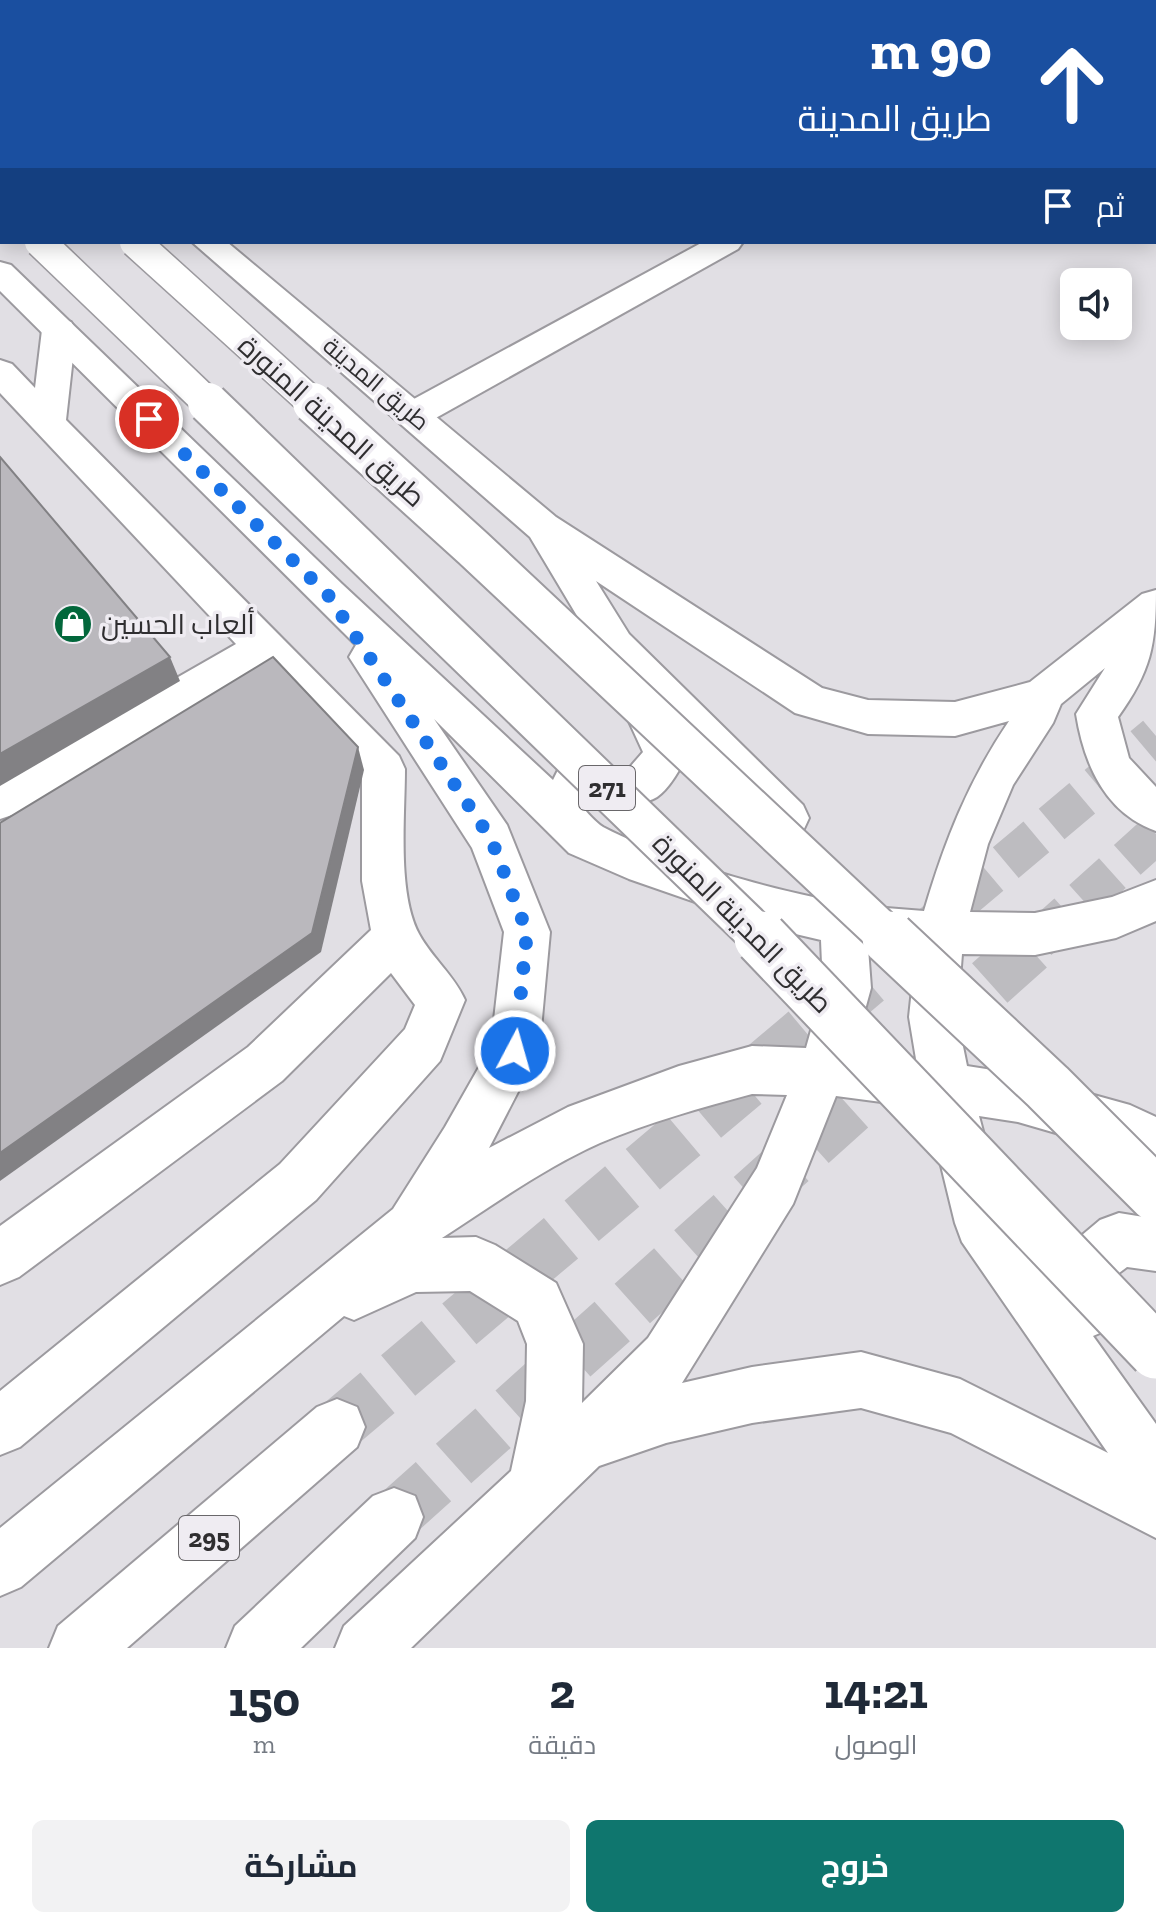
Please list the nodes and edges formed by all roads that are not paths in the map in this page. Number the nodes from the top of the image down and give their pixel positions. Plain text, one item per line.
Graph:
1 (42, 244) edge
2 (137, 244) edge
3 (210, 244) edge
4 (723, 244) edge
5 (0, 272) edge
6 (59, 330) junction
7 (0, 372) edge
8 (413, 415) junction
9 (48, 423) junction
10 (543, 527) junction
11 (328, 595) junction
12 (1150, 610) edge
13 (615, 645) junction
14 (264, 647) junction
15 (1043, 695) junction
16 (475, 732) junction
17 (0, 801) edge
18 (1156, 812) edge
19 (1156, 900) edge
20 (843, 925) junction
21 (941, 933) junction
22 (396, 937) junction
23 (822, 1072) junction
24 (946, 1086) junction
25 (1156, 1146) edge
26 (1156, 1195) edge
27 (405, 1231) junction
28 (1156, 1245) edge
29 (0, 1258) edge
30 (299, 1319) junction
31 (1156, 1352) edge
32 (0, 1427) edge
33 (337, 1427) tunnel mouth
34 (582, 1444) junction
35 (1156, 1458) edge
36 (1156, 1473) edge
37 (537, 1487) junction
38 (1156, 1509) edge
39 (394, 1517) tunnel mouth
40 (0, 1566) edge
41 (80, 1648) edge
42 (257, 1648) edge
43 (366, 1648) edge

1 - 31 main road, طريق المدينة المنورة / 271, bridge
2 - 26 main road, طريق المدينة المنورة, bridge
3 - 8 main road, طريق المدينة
4 - 8 main road
5 - 6 main road
6 - 9 main road
6 - 11 main road
7 - 9 main road
8 - 10 main road, طريق المدينة
9 - 14 main road
10 - 13 main road
10 - 15 main road
11 - 16 main road
11 - 27 main road
12 - 15 main road
12 - 18 main road
13 - 16 main road
13 - 20 main road
14 - 17 main road
14 - 22 main road
15 - 21 main road
16 - 20 main road
19 - 21 main road
20 - 21 main road
20 - 23 main road
21 - 24 main road
22 - 29 main road
22 - 32 main road
23 - 24 main road
23 - 27 main road
23 - 34 main road
24 - 25 main road
24 - 36 main road
27 - 30 main road
28 - 35 main road
30 - 37 main road
30 - 40 main road
33 - 41 main road, 295
34 - 37 main road
34 - 38 main road
37 - 43 main road
39 - 42 main road

